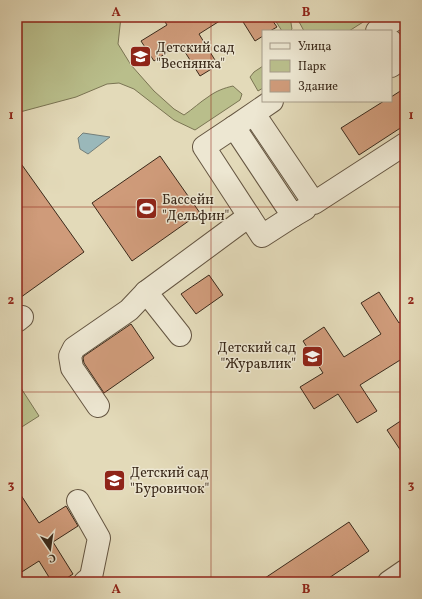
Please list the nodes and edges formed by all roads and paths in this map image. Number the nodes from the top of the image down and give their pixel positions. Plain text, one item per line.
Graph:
1 (392, 38) edge
2 (392, 65) edge
3 (271, 102) edge
4 (254, 114) junction
5 (234, 126) junction
6 (405, 144) edge
7 (314, 203) junction
8 (249, 216) junction
9 (293, 216) junction
10 (146, 292) junction
11 (180, 335) dead end
12 (98, 406) dead end
13 (78, 501) dead end
14 (405, 571) edge
15 (84, 582) edge
16 (389, 582) edge

1 - 2 lane
3 - 4 lane
4 - 5 lane
4 - 7 lane
5 - 8 lane
5 - 9 lane
6 - 7 lane
7 - 9 lane
8 - 9 lane
8 - 10 lane
10 - 11 lane
10 - 12 lane
13 - 15 lane
14 - 16 lane

